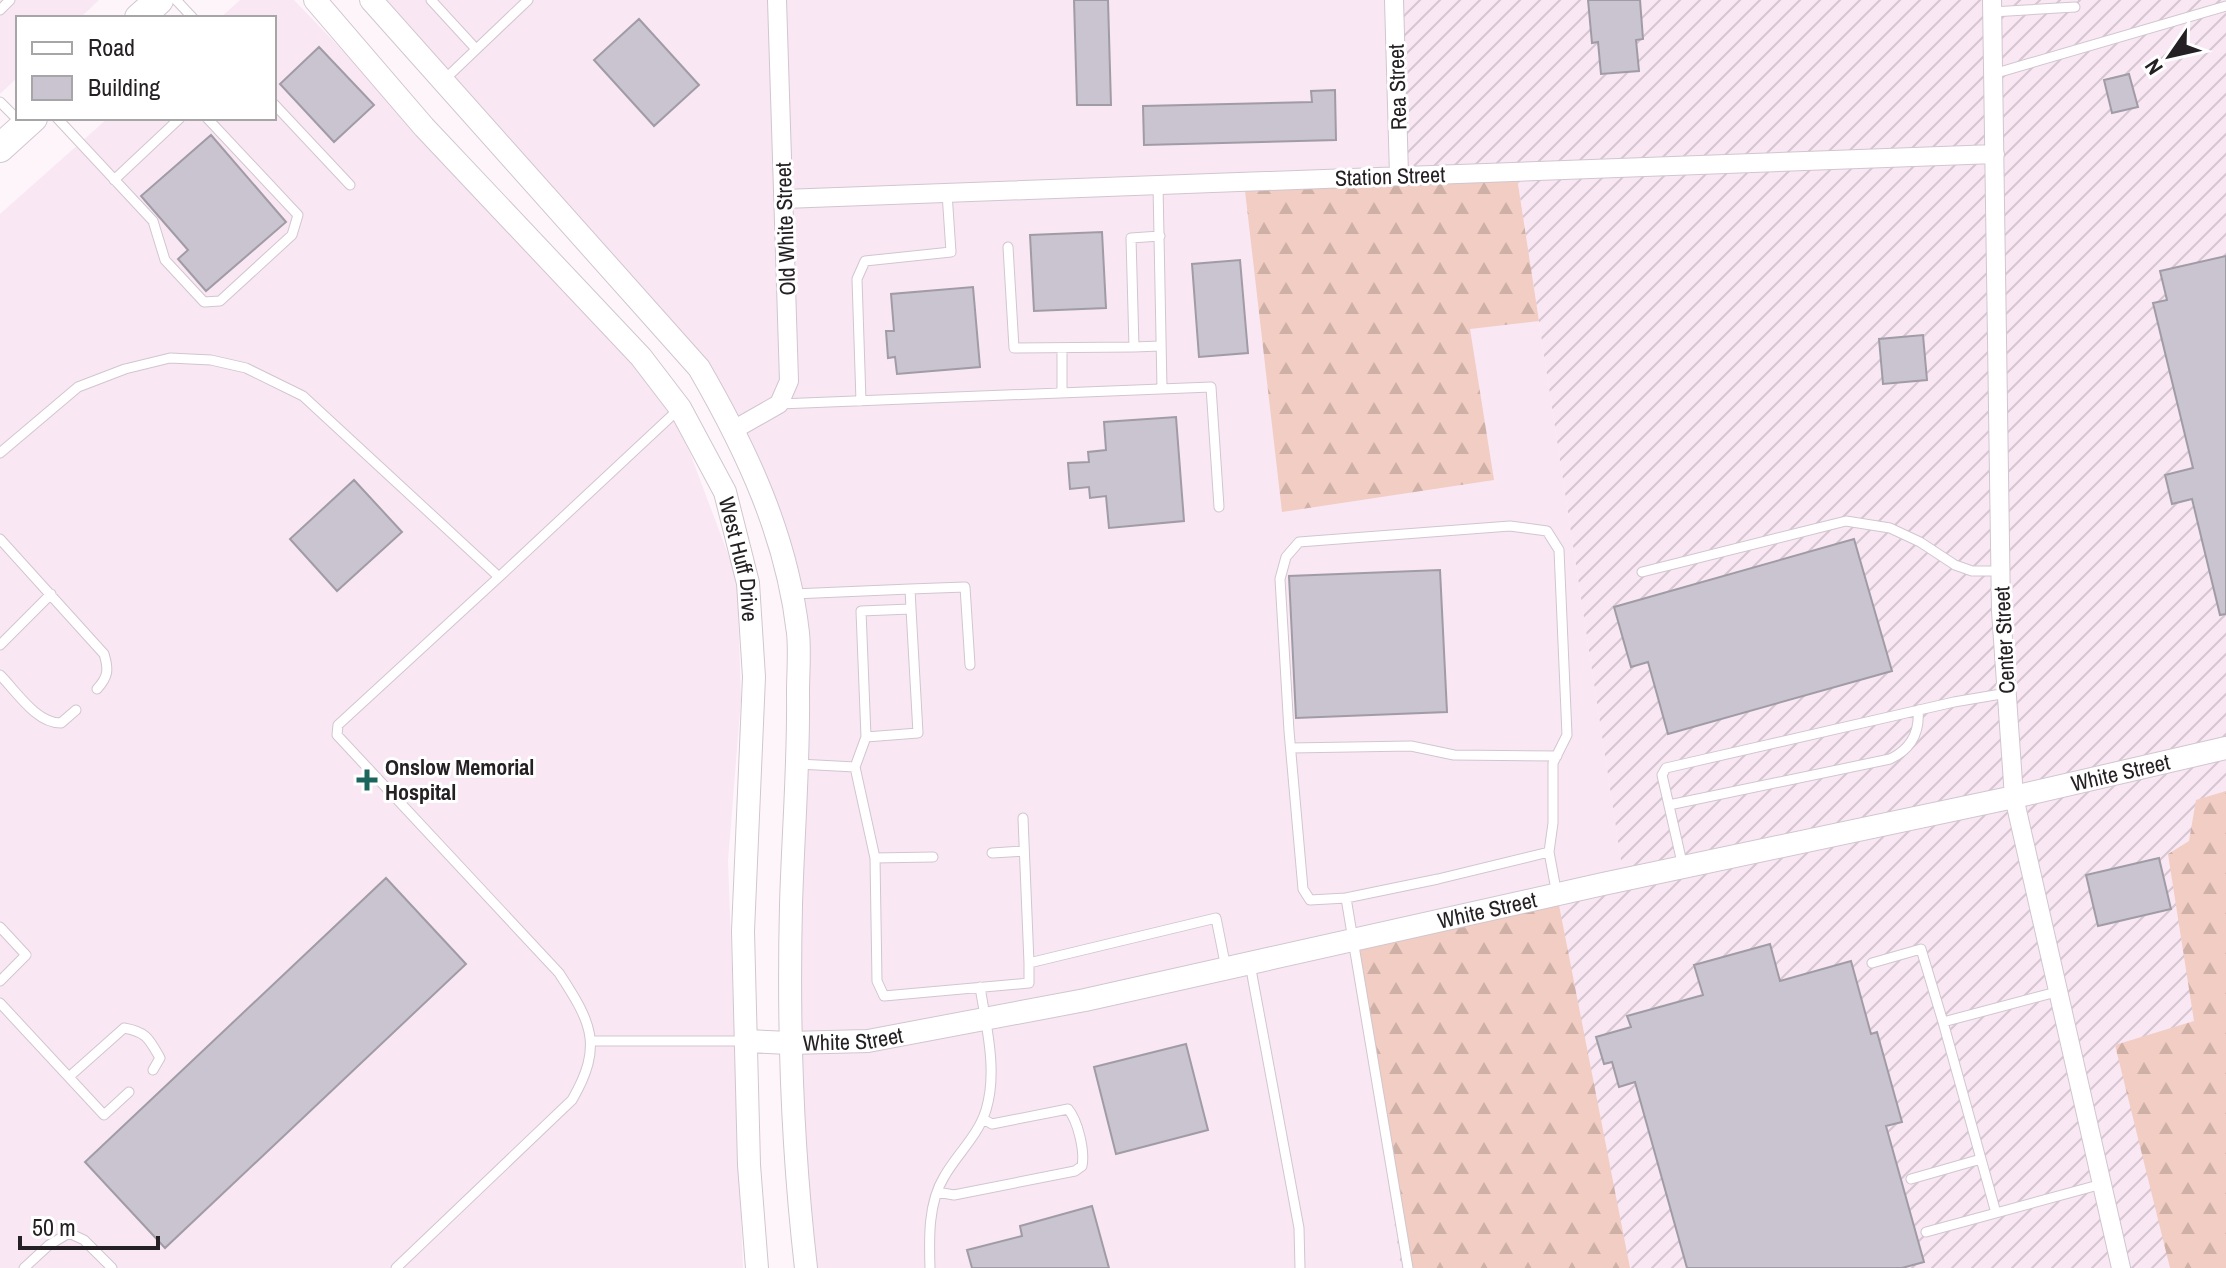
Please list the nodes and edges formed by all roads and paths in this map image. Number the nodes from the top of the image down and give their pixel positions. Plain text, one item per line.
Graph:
1 (10, 0) edge
2 (159, 0) edge
3 (176, 0) edge
4 (315, 0) edge
5 (371, 0) edge
6 (431, 0) edge
7 (528, 0) edge
8 (777, 0) edge
9 (1394, 0) edge
10 (1992, 6) edge
11 (2226, 6) edge
12 (2075, 7) dead end
13 (0, 10) edge
14 (141, 16) edge
15 (191, 16) edge
16 (476, 49) junction
17 (1993, 74) junction
18 (443, 81) junction
19 (276, 106) edge
20 (59, 120) edge
21 (178, 120) edge
22 (209, 120) edge
23 (28, 122) edge
24 (0, 148) edge
25 (1995, 154) junction
26 (1399, 175) junction
27 (114, 180) junction
28 (350, 185) dead end
29 (1158, 185) junction
30 (947, 193) junction
31 (784, 199) junction
32 (1160, 236) junction
33 (1008, 247) dead end
34 (1160, 346) junction
35 (1134, 347) junction
36 (1062, 348) junction
37 (1162, 388) junction
38 (1062, 393) junction
39 (861, 401) junction
40 (779, 404) junction
41 (680, 408) junction
42 (735, 429) junction
43 (0, 453) edge
44 (1219, 507) dead end
45 (0, 539) edge
46 (2001, 571) junction
47 (1642, 572) dead end
48 (499, 577) junction
49 (910, 589) junction
50 (51, 594) junction
51 (790, 594) junction
52 (911, 609) junction
53 (0, 645) edge
54 (970, 665) dead end
55 (0, 675) edge
56 (97, 689) dead end
57 (2007, 693) junction
58 (76, 710) dead end
59 (1918, 710) junction
60 (866, 737) junction
61 (1291, 748) junction
62 (2226, 748) edge
63 (1557, 756) junction
64 (798, 764) junction
65 (855, 767) junction
66 (2014, 797) junction
67 (1669, 805) junction
68 (1023, 818) dead end
69 (1024, 851) junction
70 (1549, 852) junction
71 (992, 853) dead end
72 (933, 857) dead end
73 (875, 858) junction
74 (1683, 867) junction
75 (1557, 895) junction
76 (1346, 898) junction
77 (0, 927) edge
78 (1353, 940) junction
79 (1029, 963) junction
80 (1249, 963) junction
81 (1872, 963) dead end
82 (1227, 968) junction
83 (0, 981) edge
84 (980, 987) junction
85 (2060, 991) junction
86 (0, 1003) edge
87 (985, 1019) junction
88 (1943, 1022) junction
89 (591, 1041) junction
90 (745, 1041) junction
91 (789, 1043) junction
92 (153, 1070) dead end
93 (70, 1076) junction
94 (129, 1092) dead end
95 (983, 1119) junction
96 (1981, 1159) junction
97 (1911, 1179) dead end
98 (2102, 1184) junction
99 (937, 1192) junction
100 (1996, 1213) junction
101 (1926, 1232) dead end
102 (24, 1268) edge
103 (112, 1268) edge
104 (396, 1268) edge
105 (757, 1268) edge
106 (806, 1268) edge
107 (930, 1268) edge
108 (1300, 1268) edge
109 (1408, 1268) edge
110 (2121, 1268) edge

1 - 13 lane
2 - 14 main road
3 - 15 lane
4 - 41 street, West Huff Drive
5 - 18 street, West Huff Drive
6 - 16 lane
7 - 16 lane
8 - 31 street, Old White Street
9 - 26 street, Rea Street
10 - 12 lane
10 - 17 street, Center Street
11 - 17 lane
16 - 18 lane
17 - 25 street, Center Street
18 - 42 street, West Huff Drive
19 - 28 lane
20 - 27 lane
21 - 27 lane
22 - 27 lane
23 - 24 main road
25 - 26 street, Station Street
25 - 46 street, Center Street
26 - 29 street, Station Street
29 - 30 street, Station Street
29 - 32 lane
30 - 31 street, Station Street
30 - 39 lane
31 - 40 street, Old White Street
32 - 34 lane
32 - 35 lane
33 - 36 lane
34 - 35 lane
34 - 37 lane
35 - 36 lane
36 - 38 lane
37 - 38 lane
37 - 44 lane
38 - 39 lane
39 - 40 lane
40 - 42 street
41 - 48 lane
41 - 90 street, West Huff Drive
42 - 51 street, West Huff Drive
43 - 48 lane
45 - 50 lane
46 - 47 lane
46 - 57 street, Center Street
48 - 89 lane
49 - 51 lane
49 - 52 lane
49 - 54 lane
50 - 53 lane
50 - 56 lane
51 - 64 street, West Huff Drive
52 - 60 lane
52 - 60 lane
55 - 58 lane
57 - 59 lane
57 - 66 street, Center Street
59 - 67 lane
59 - 67 lane
60 - 65 lane
61 - 63 lane
61 - 63 lane
61 - 76 lane
62 - 66 street, White Street
63 - 70 lane
64 - 65 lane
64 - 91 street, West Huff Drive
65 - 73 lane
66 - 74 street, White Street
66 - 85 street, Center Street
67 - 74 lane
68 - 69 lane
69 - 71 lane
69 - 79 lane
70 - 75 lane
70 - 76 lane
72 - 73 lane
73 - 84 lane
74 - 75 street, White Street
75 - 78 street, White Street
76 - 78 lane
77 - 83 lane
78 - 80 street, White Street
78 - 109 lane
79 - 82 lane
79 - 84 lane
80 - 82 street, White Street
80 - 108 lane
81 - 88 lane
82 - 87 street, White Street
84 - 87 lane
85 - 88 lane
85 - 98 street, Center Street
86 - 93 lane
87 - 91 street, White Street
87 - 95 lane
88 - 96 lane
89 - 90 lane
89 - 104 lane
90 - 91 street, White Street
90 - 105 street, West Huff Drive
91 - 106 street, West Huff Drive
92 - 93 lane
93 - 94 lane
95 - 99 lane
95 - 99 lane
96 - 97 lane
96 - 100 lane
98 - 100 lane
98 - 110 street, Center Street
99 - 107 lane
100 - 101 lane
102 - 103 lane

